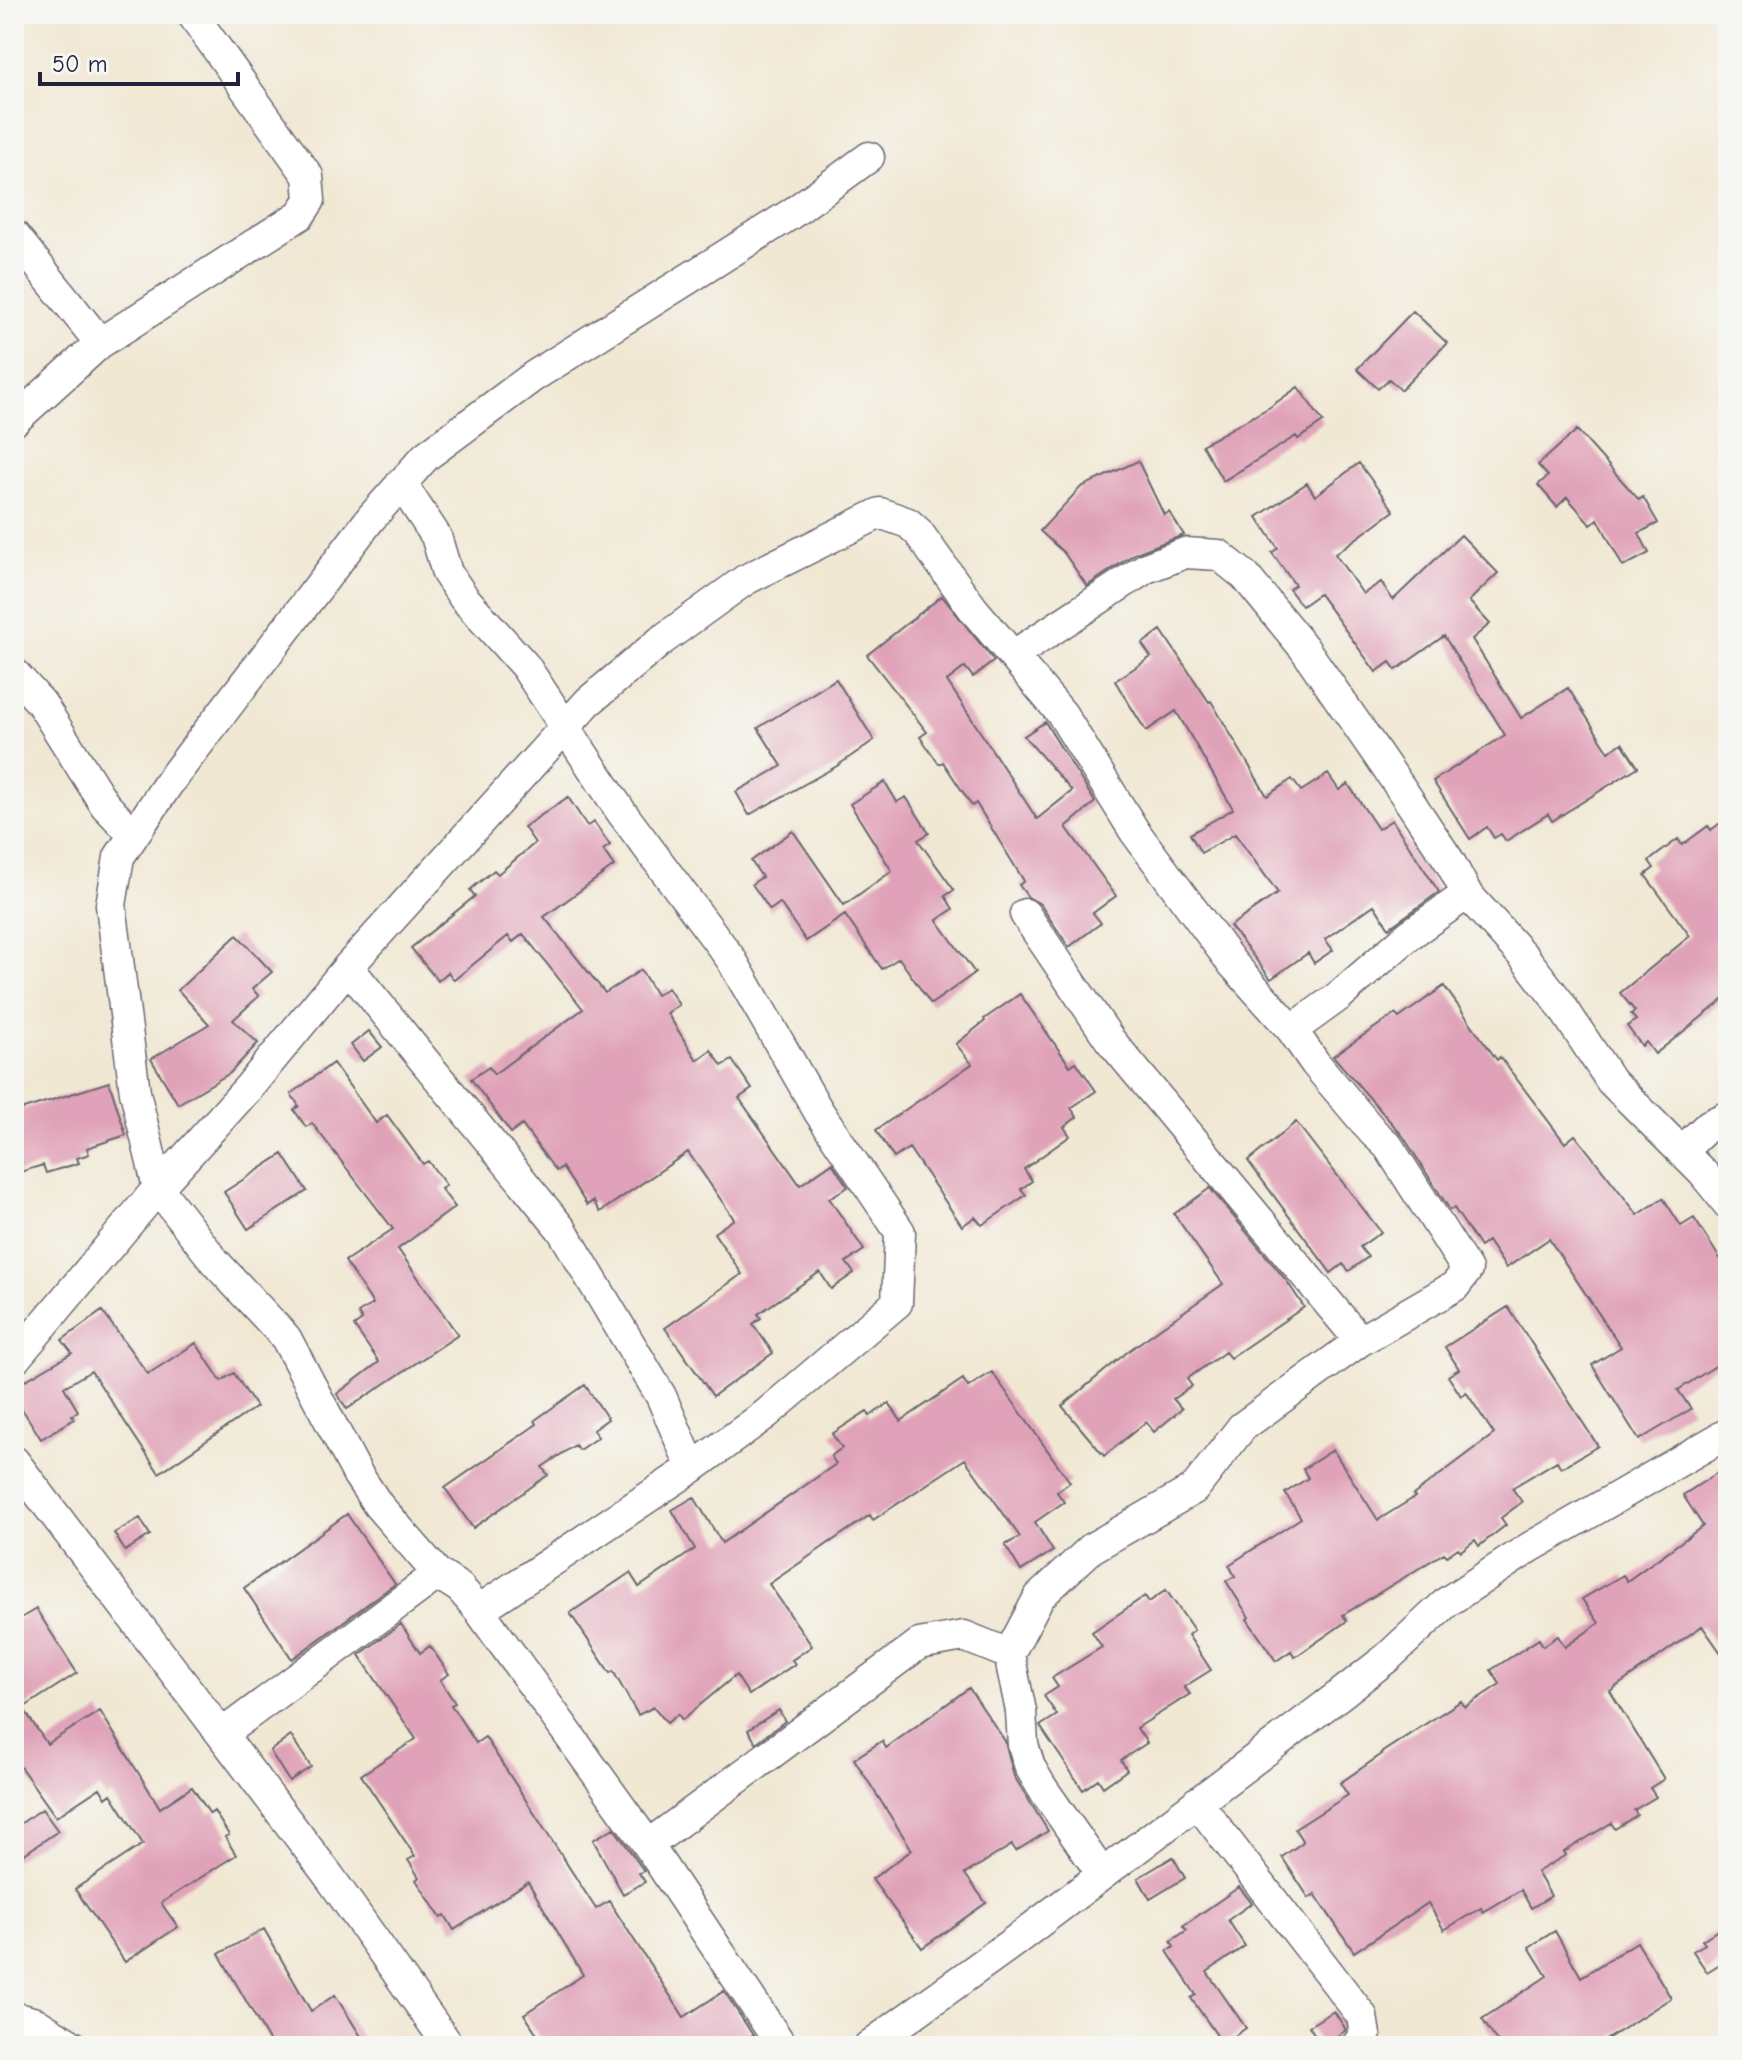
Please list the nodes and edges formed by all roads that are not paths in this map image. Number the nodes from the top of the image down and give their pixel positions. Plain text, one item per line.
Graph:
1 (192, 14) edge
2 (869, 157) dead end
3 (14, 235) edge
4 (100, 343) junction
5 (14, 421) edge
6 (401, 483) junction
7 (1014, 655) junction
8 (14, 673) edge
9 (566, 728) junction
10 (133, 834) junction
11 (1467, 894) junction
12 (1025, 914) dead end
13 (348, 967) junction
14 (1292, 1030) junction
15 (1728, 1116) edge
16 (1682, 1151) junction
17 (158, 1188) junction
18 (1728, 1204) edge
19 (1360, 1341) junction
20 (14, 1360) edge
21 (1728, 1433) edge
22 (14, 1461) edge
23 (692, 1468) junction
24 (438, 1574) junction
25 (479, 1610) junction
26 (1009, 1654) junction
27 (222, 1734) junction
28 (1197, 1802) junction
29 (648, 1845) junction
30 (1102, 1874) junction
31 (14, 2017) edge
32 (73, 2046) edge
33 (449, 2046) edge
34 (782, 2046) edge
35 (869, 2046) edge
36 (1356, 2046) edge

1 - 4 street
2 - 6 street
3 - 4 street
4 - 5 street
6 - 9 street
6 - 10 street
7 - 9 street
7 - 11 street
7 - 14 street
8 - 10 street
9 - 13 street
9 - 23 street
10 - 17 street
11 - 14 street
11 - 16 street
12 - 19 street
13 - 17 street
13 - 23 street
14 - 19 street
15 - 16 street
16 - 18 street
17 - 20 street
17 - 24 street
19 - 26 street
21 - 28 street
22 - 27 street
23 - 25 street
24 - 25 street
24 - 27 street
25 - 29 street
26 - 29 street
26 - 30 street
27 - 33 street
28 - 30 street
28 - 36 street
29 - 34 street
30 - 35 street
31 - 32 street

